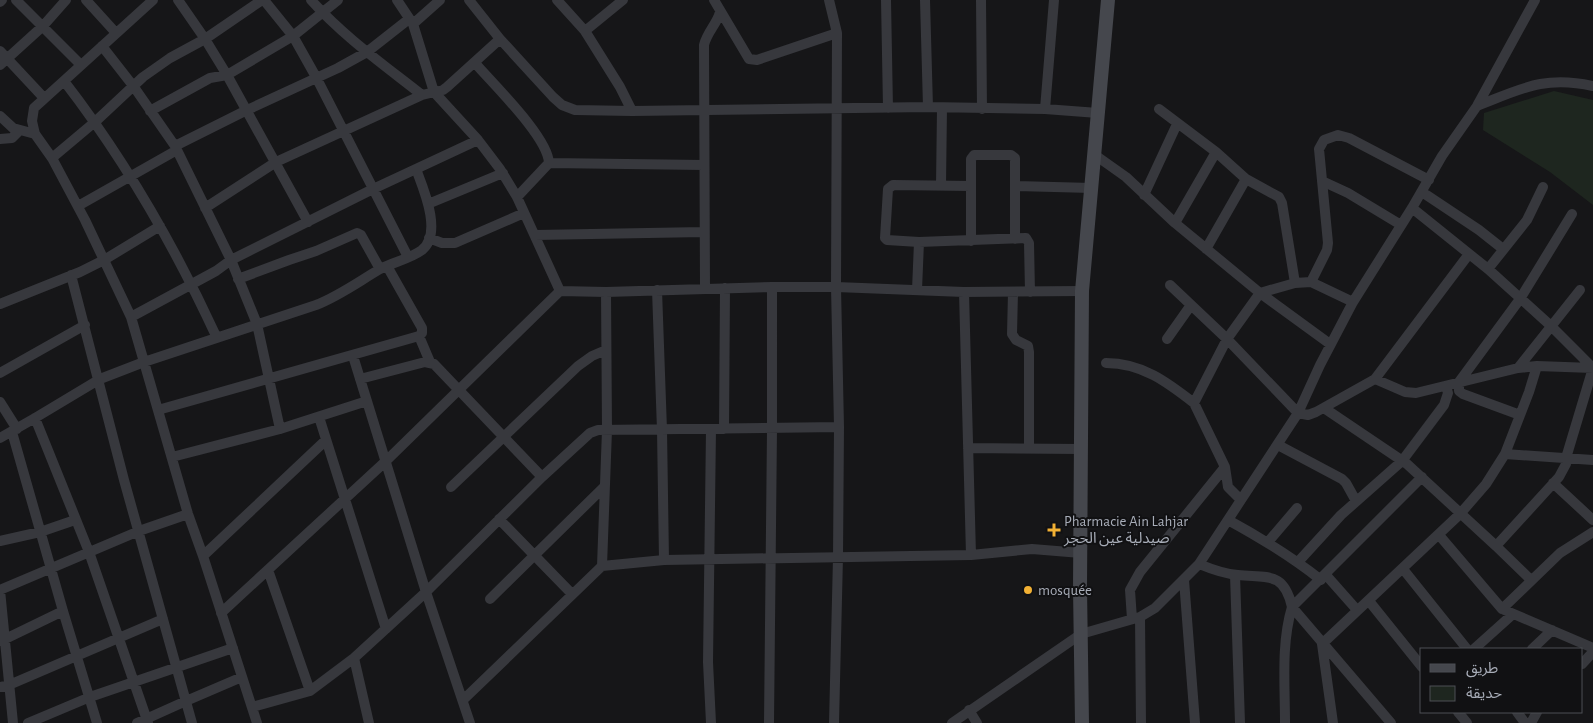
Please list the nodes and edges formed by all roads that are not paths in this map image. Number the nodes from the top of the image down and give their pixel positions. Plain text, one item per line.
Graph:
1 (16, 0) edge
2 (66, 0) edge
3 (86, 0) edge
4 (151, 0) edge
5 (178, 0) edge
6 (263, 0) edge
7 (311, 0) edge
8 (338, 0) edge
9 (397, 0) edge
10 (440, 0) edge
11 (469, 0) edge
12 (557, 0) edge
13 (623, 0) edge
14 (714, 0) edge
15 (829, 0) edge
16 (886, 0) edge
17 (926, 0) edge
18 (981, 0) edge
19 (1054, 0) edge
20 (1108, 0) edge
21 (1535, 0) edge
22 (720, 12) junction
23 (322, 13) junction
24 (411, 21) junction
25 (43, 26) junction
26 (585, 31) junction
27 (116, 33) junction
28 (837, 33) junction
29 (293, 36) junction
30 (500, 38) junction
31 (205, 39) junction
32 (102, 46) junction
33 (367, 52) junction
34 (2, 58) edge
35 (475, 63) junction
36 (81, 65) junction
37 (227, 75) junction
38 (316, 77) junction
39 (64, 80) junction
40 (1593, 86) edge
41 (134, 87) junction
42 (434, 92) junction
43 (422, 95) junction
44 (44, 98) junction
45 (1477, 106) junction
46 (928, 107) junction
47 (888, 108) junction
48 (942, 108) junction
49 (837, 109) junction
50 (982, 109) junction
51 (1045, 109) junction
52 (1159, 109) dead end
53 (704, 110) junction
54 (150, 111) junction
55 (245, 111) junction
56 (632, 111) junction
57 (1098, 113) junction
58 (0, 116) edge
59 (96, 121) junction
60 (1177, 124) junction
61 (20, 130) junction
62 (344, 130) junction
63 (35, 134) junction
64 (0, 139) edge
65 (478, 140) junction
66 (176, 148) junction
67 (1216, 152) junction
68 (1095, 155) junction
69 (52, 158) junction
70 (276, 162) junction
71 (549, 163) junction
72 (704, 165) junction
73 (416, 169) junction
74 (502, 173) junction
75 (130, 175) junction
76 (1246, 179) junction
77 (1428, 180) junction
78 (1322, 181) junction
79 (941, 185) junction
80 (971, 186) junction
81 (1016, 186) junction
82 (1543, 187) dead end
83 (1092, 188) junction
84 (373, 189) junction
85 (1422, 192) junction
86 (1144, 195) junction
87 (517, 197) junction
88 (428, 204) junction
89 (78, 206) junction
90 (205, 208) junction
91 (1412, 208) junction
92 (524, 213) junction
93 (1572, 214) dead end
94 (308, 222) junction
95 (1174, 223) junction
96 (1401, 225) junction
97 (160, 226) junction
98 (704, 232) junction
99 (534, 235) junction
100 (430, 238) junction
101 (1015, 239) junction
102 (971, 241) junction
103 (919, 242) junction
104 (1206, 249) junction
105 (1503, 250) junction
106 (1469, 254) junction
107 (408, 257) junction
108 (104, 260) junction
109 (231, 260) junction
110 (384, 267) junction
111 (1488, 269) junction
112 (72, 275) junction
113 (238, 279) junction
114 (1311, 282) junction
115 (1295, 283) junction
116 (192, 284) junction
117 (1170, 285) dead end
118 (772, 287) junction
119 (836, 287) junction
120 (725, 288) junction
121 (705, 289) junction
122 (657, 290) junction
123 (917, 290) junction
124 (1580, 290) dead end
125 (560, 291) junction
126 (1082, 291) junction
127 (606, 292) junction
128 (964, 292) junction
129 (1013, 292) junction
130 (1030, 292) junction
131 (1260, 293) junction
132 (1520, 299) junction
133 (1353, 302) junction
134 (0, 304) edge
135 (1191, 305) junction
136 (131, 317) junction
137 (257, 324) junction
138 (85, 325) junction
139 (1551, 326) junction
140 (419, 336) junction
141 (217, 338) junction
142 (1167, 339) dead end
143 (1227, 339) junction
144 (1330, 344) junction
145 (606, 350) junction
146 (353, 356) junction
147 (144, 362) junction
148 (430, 362) junction
149 (1106, 363) dead end
150 (1537, 366) junction
151 (1518, 368) junction
152 (1593, 368) edge
153 (0, 374) edge
154 (100, 379) junction
155 (270, 379) junction
156 (360, 379) junction
157 (1375, 379) junction
158 (1459, 382) junction
159 (1446, 386) junction
160 (458, 390) junction
161 (367, 401) junction
162 (0, 402) edge
163 (1194, 403) junction
164 (1324, 408) junction
165 (158, 410) junction
166 (1298, 414) junction
167 (319, 416) junction
168 (1520, 416) junction
169 (35, 418) junction
170 (839, 428) junction
171 (280, 429) junction
172 (711, 429) junction
173 (724, 429) junction
174 (772, 429) junction
175 (14, 430) junction
176 (607, 430) junction
177 (662, 430) junction
178 (0, 438) edge
179 (503, 438) junction
180 (326, 440) junction
181 (1278, 445) junction
182 (968, 448) junction
183 (1029, 448) junction
184 (1081, 449) junction
185 (1505, 454) junction
186 (172, 457) junction
187 (1566, 458) junction
188 (1593, 460) edge
189 (386, 461) junction
190 (1402, 461) junction
191 (1225, 467) junction
192 (542, 477) junction
193 (1422, 477) junction
194 (1553, 483) junction
195 (605, 486) junction
196 (451, 487) dead end
197 (345, 499) junction
198 (1241, 500) junction
199 (1356, 501) junction
200 (1297, 508) dead end
201 (188, 514) junction
202 (1460, 514) junction
203 (75, 520) junction
204 (499, 520) junction
205 (1228, 520) junction
206 (1593, 520) edge
207 (140, 531) junction
208 (40, 532) junction
209 (1593, 532) edge
210 (1439, 535) junction
211 (0, 542) edge
212 (1268, 542) junction
213 (1496, 546) junction
214 (88, 552) junction
215 (1081, 553) junction
216 (971, 555) junction
217 (203, 556) junction
218 (534, 556) junction
219 (838, 558) junction
220 (770, 559) junction
221 (664, 560) junction
222 (709, 560) junction
223 (1298, 562) junction
224 (1199, 564) junction
225 (602, 566) junction
226 (51, 568) junction
227 (1403, 569) junction
228 (268, 570) junction
229 (1236, 575) junction
230 (1323, 578) junction
231 (0, 579) edge
232 (1184, 580) junction
233 (1530, 580) junction
234 (0, 590) edge
235 (426, 592) junction
236 (572, 594) junction
237 (490, 600) dead end
238 (1369, 601) junction
239 (1292, 607) junction
240 (1502, 609) junction
241 (1357, 610) junction
242 (63, 611) junction
243 (221, 613) junction
244 (1513, 614) junction
245 (1136, 618) junction
246 (163, 619) junction
247 (386, 629) junction
248 (1552, 630) junction
249 (1081, 634) junction
250 (118, 637) junction
251 (3, 641) edge
252 (1322, 644) junction
253 (233, 648) junction
254 (1466, 648) edge
255 (1475, 648) edge
256 (1533, 648) edge
257 (1593, 648) edge
258 (1593, 652) edge
259 (77, 656) junction
260 (354, 658) junction
261 (1583, 663) edge
262 (1420, 665) edge
263 (177, 668) junction
264 (242, 677) junction
265 (134, 682) junction
266 (5, 686) edge
267 (310, 691) junction
268 (90, 697) junction
269 (186, 700) junction
270 (463, 700) junction
271 (252, 707) junction
272 (969, 710) junction
273 (1459, 713) edge
274 (1517, 713) edge
275 (144, 722) edge
276 (13, 723) edge
277 (28, 723) edge
278 (97, 723) edge
279 (192, 723) edge
280 (256, 723) edge
281 (369, 723) edge
282 (470, 723) edge
283 (710, 723) edge
284 (769, 723) edge
285 (834, 723) edge
286 (952, 723) edge
287 (977, 723) edge
288 (1082, 723) edge
289 (1141, 723) edge
290 (1195, 723) edge
291 (1240, 723) edge
292 (1285, 723) edge
293 (1333, 723) edge
294 (1390, 723) edge
295 (1467, 723) edge
296 (1525, 723) edge

1 - 25 street
2 - 25 street
3 - 27 street
4 - 27 street
5 - 31 street
6 - 29 street
6 - 31 street
7 - 23 street
8 - 23 street
9 - 24 street
10 - 24 street
11 - 30 street
12 - 26 street
13 - 26 street
14 - 22 street
15 - 28 street
16 - 47 street
17 - 46 street
18 - 50 street
19 - 51 street
20 - 57 main road
21 - 45 street
22 - 28 street
22 - 53 street
23 - 29 street
23 - 33 street
24 - 33 street
24 - 42 street
25 - 34 street
25 - 36 street
26 - 56 street
27 - 32 street
28 - 49 street
29 - 37 street
29 - 38 street
30 - 35 street
30 - 56 street
31 - 37 street
31 - 41 street
32 - 36 street
32 - 41 street
33 - 38 street
33 - 43 street
34 - 44 street
35 - 42 street
35 - 71 street
36 - 39 street
37 - 54 street
37 - 55 street
38 - 55 street
38 - 62 street
39 - 44 street
39 - 59 street
40 - 45 street
41 - 54 street
41 - 59 street
42 - 43 street
42 - 65 street
43 - 62 street
44 - 63 street
45 - 77 street
46 - 47 street
46 - 48 street
47 - 49 street
48 - 50 street
48 - 79 street
49 - 53 street
49 - 119 street
50 - 51 street
51 - 57 street
52 - 60 street
53 - 56 street
53 - 72 street
54 - 66 street
55 - 66 street
55 - 70 street
57 - 68 main road
58 - 61 street
59 - 69 street
59 - 75 street
60 - 67 street
60 - 86 street
61 - 63 street
61 - 64 street
62 - 70 street
62 - 84 street
63 - 69 street
65 - 73 street
65 - 74 street
66 - 75 street
66 - 90 street
67 - 76 street
67 - 95 street
68 - 83 main road
68 - 86 street
69 - 89 street
70 - 90 street
70 - 94 street
71 - 72 street
71 - 87 street
72 - 98 street
73 - 84 street
73 - 88 street
74 - 87 street
74 - 88 street
75 - 89 street
75 - 97 street
76 - 104 street
76 - 115 street
77 - 78 street
77 - 85 street
78 - 96 street
78 - 114 street
79 - 80 street
79 - 103 street
80 - 81 street
80 - 102 street
81 - 83 street
81 - 101 street
82 - 105 street
83 - 126 main road
84 - 94 street
84 - 107 street
85 - 91 street
85 - 105 street
86 - 95 street
87 - 92 street
88 - 100 street
89 - 108 street
90 - 109 street
91 - 96 street
91 - 106 street
92 - 99 street
92 - 100 street
93 - 132 street
94 - 109 street
95 - 104 street
96 - 133 street
97 - 108 street
97 - 116 street
98 - 99 street
98 - 121 street
99 - 125 street
100 - 107 street
101 - 102 street
101 - 130 street
102 - 103 street
103 - 123 street
104 - 131 street
105 - 111 street
106 - 111 street
106 - 157 street
107 - 110 street
108 - 112 street
108 - 136 street
109 - 113 street
109 - 116 street
110 - 113 street
110 - 137 street
110 - 140 street
111 - 132 street
112 - 134 street
112 - 138 street
113 - 137 street
114 - 115 street
114 - 133 street
115 - 131 street
116 - 136 street
116 - 141 street
117 - 135 street
118 - 119 street
118 - 120 street
118 - 174 street
119 - 123 street
119 - 170 street
120 - 121 street
120 - 173 street
121 - 122 street
122 - 127 street
122 - 177 street
123 - 128 street
124 - 139 street
125 - 127 street
125 - 160 street
126 - 130 street
126 - 184 main road
127 - 145 street
128 - 129 street
128 - 182 street
129 - 130 street
129 - 183 street
131 - 143 street
131 - 144 street
132 - 139 street
132 - 158 street
133 - 144 street
135 - 142 street
135 - 143 street
136 - 147 street
137 - 141 street
137 - 155 street
138 - 153 street
138 - 154 street
139 - 151 street
139 - 152 street
140 - 146 street
140 - 148 street
141 - 147 street
143 - 163 street
143 - 166 street
144 - 166 street
145 - 176 street
145 - 179 street
146 - 155 street
146 - 156 street
147 - 154 street
147 - 165 street
148 - 156 street
148 - 160 street
149 - 163 street
150 - 151 street
150 - 152 street
150 - 168 street
151 - 158 street
152 - 187 street
154 - 169 street
154 - 207 street
155 - 165 street
155 - 171 street
156 - 161 street
157 - 159 street
157 - 164 street
158 - 159 street
158 - 168 street
159 - 190 street
160 - 179 street
160 - 189 street
161 - 167 street
161 - 189 street
162 - 175 street
163 - 191 street
164 - 166 street
164 - 190 street
165 - 186 street
166 - 181 street
167 - 171 street
167 - 180 street
168 - 185 street
169 - 175 street
169 - 203 street
170 - 174 street
170 - 219 street
171 - 186 street
172 - 173 street
172 - 177 street
172 - 222 street
173 - 174 street
174 - 220 street
175 - 178 street
175 - 208 street
176 - 177 street
176 - 192 street
176 - 195 street
177 - 221 street
179 - 192 street
179 - 196 street
180 - 197 street
180 - 217 street
181 - 198 street
181 - 199 street
182 - 183 street
182 - 216 street
183 - 184 street
184 - 215 main road
185 - 187 street
185 - 202 street
186 - 201 street
187 - 188 street
187 - 194 street
189 - 197 street
189 - 235 street
190 - 193 street
190 - 199 street
191 - 198 street
191 - 245 street
192 - 204 street
193 - 202 street
193 - 230 street
194 - 206 street
194 - 213 street
195 - 218 street
195 - 225 street
197 - 228 street
197 - 247 street
198 - 205 street
199 - 223 street
200 - 212 street
201 - 207 street
201 - 217 street
202 - 210 street
202 - 213 street
203 - 208 street
203 - 214 street
204 - 218 street
204 - 235 street
205 - 212 street
205 - 224 street
207 - 214 street
207 - 246 street
208 - 211 street
208 - 226 street
209 - 233 street
210 - 227 street
210 - 240 street
212 - 223 street
213 - 233 street
214 - 226 street
214 - 250 street
215 - 216 street
215 - 249 main road
216 - 219 street
217 - 243 street
218 - 236 street
218 - 237 street
219 - 220 street
219 - 285 street
220 - 222 street
220 - 284 street
221 - 222 street
221 - 225 street
222 - 283 street
223 - 230 street
224 - 229 street
224 - 232 street
225 - 236 street
226 - 234 street
226 - 242 street
227 - 238 street
227 - 254 street
228 - 243 street
228 - 267 street
229 - 239 street
229 - 291 street
230 - 239 street
230 - 241 street
231 - 234 street
232 - 245 street
232 - 290 street
233 - 240 street
234 - 251 street
235 - 247 street
235 - 270 street
236 - 270 street
238 - 241 street
238 - 262 street
239 - 252 street
239 - 292 street
240 - 244 street
241 - 252 street
242 - 251 street
242 - 259 street
243 - 253 street
244 - 248 street
244 - 255 street
245 - 249 street
245 - 289 street
246 - 250 street
246 - 263 street
247 - 260 street
248 - 256 street
248 - 257 street
249 - 272 street
249 - 288 main road
250 - 259 street
250 - 265 street
251 - 266 street
252 - 293 street
252 - 294 street
253 - 263 street
253 - 264 street
258 - 261 street
259 - 266 street
259 - 268 street
260 - 267 street
260 - 281 street
263 - 265 street
263 - 269 street
264 - 269 street
264 - 271 street
265 - 268 street
265 - 275 street
266 - 276 street
267 - 271 street
268 - 277 street
268 - 278 street
269 - 275 street
269 - 279 street
270 - 282 street
271 - 280 street
272 - 286 street
272 - 287 street
273 - 295 street
274 - 296 street

